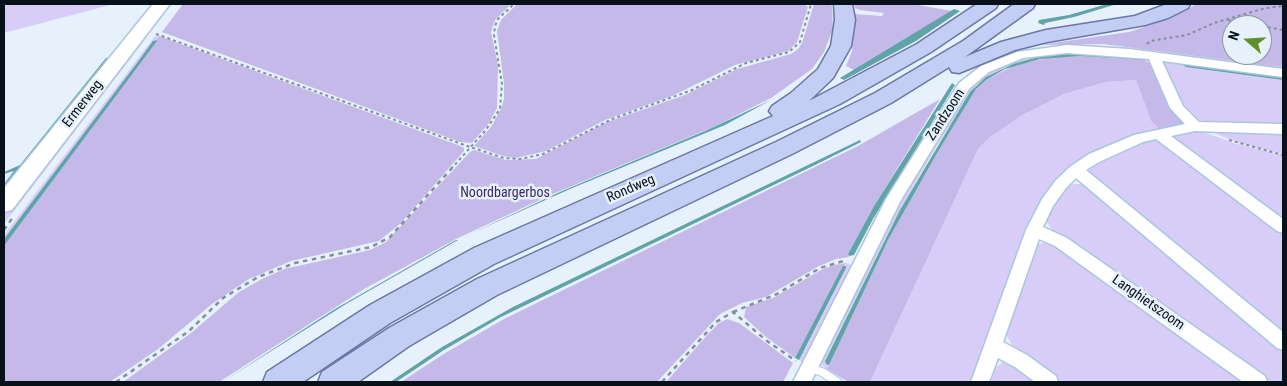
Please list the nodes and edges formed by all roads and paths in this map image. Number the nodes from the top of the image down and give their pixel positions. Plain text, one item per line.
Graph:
1 (162, 4) edge
2 (514, 4) edge
3 (810, 4) edge
4 (843, 4) edge
5 (989, 4) edge
6 (1026, 4) edge
7 (1181, 4) edge
8 (1283, 6) edge
9 (1244, 15) edge
10 (1222, 21) edge
11 (154, 34) dead end
12 (1152, 56) junction
13 (1283, 73) edge
14 (912, 82) junction
15 (1197, 126) junction
16 (1283, 129) edge
17 (1160, 134) junction
18 (470, 147) junction
19 (1283, 154) edge
20 (699, 160) junction
21 (1076, 170) junction
22 (4, 204) edge
23 (1283, 227) edge
24 (1034, 230) junction
25 (861, 264) junction
26 (733, 312) junction
27 (1283, 342) edge
28 (993, 346) junction
29 (810, 368) junction
30 (116, 382) edge
31 (278, 382) edge
32 (333, 382) edge
33 (662, 382) edge
34 (802, 382) edge
35 (837, 382) edge
36 (980, 382) edge
37 (1049, 382) edge
38 (1258, 382) edge

1 - 22 street, Ermerweg
2 - 18 path
3 - 18 path
4 - 20 main road
5 - 20 main road, Rondweg
6 - 14 main road, Rondweg
7 - 14 main road
8 - 9 path
10 - 12 path
11 - 18 path
12 - 13 street, Zandzoom
12 - 15 street
12 - 25 street, Zandzoom
14 - 32 main road, Rondweg
15 - 16 street
15 - 17 street
15 - 19 path
17 - 21 street
17 - 23 street
18 - 30 path
20 - 31 main road, Rondweg
21 - 24 street
21 - 27 street
24 - 28 street
24 - 38 street, Langhietszoom
25 - 26 path
25 - 29 street, Zandzoom
26 - 29 path
26 - 33 path
28 - 36 street
28 - 37 street
29 - 34 street, Zandzoom
29 - 35 lane

